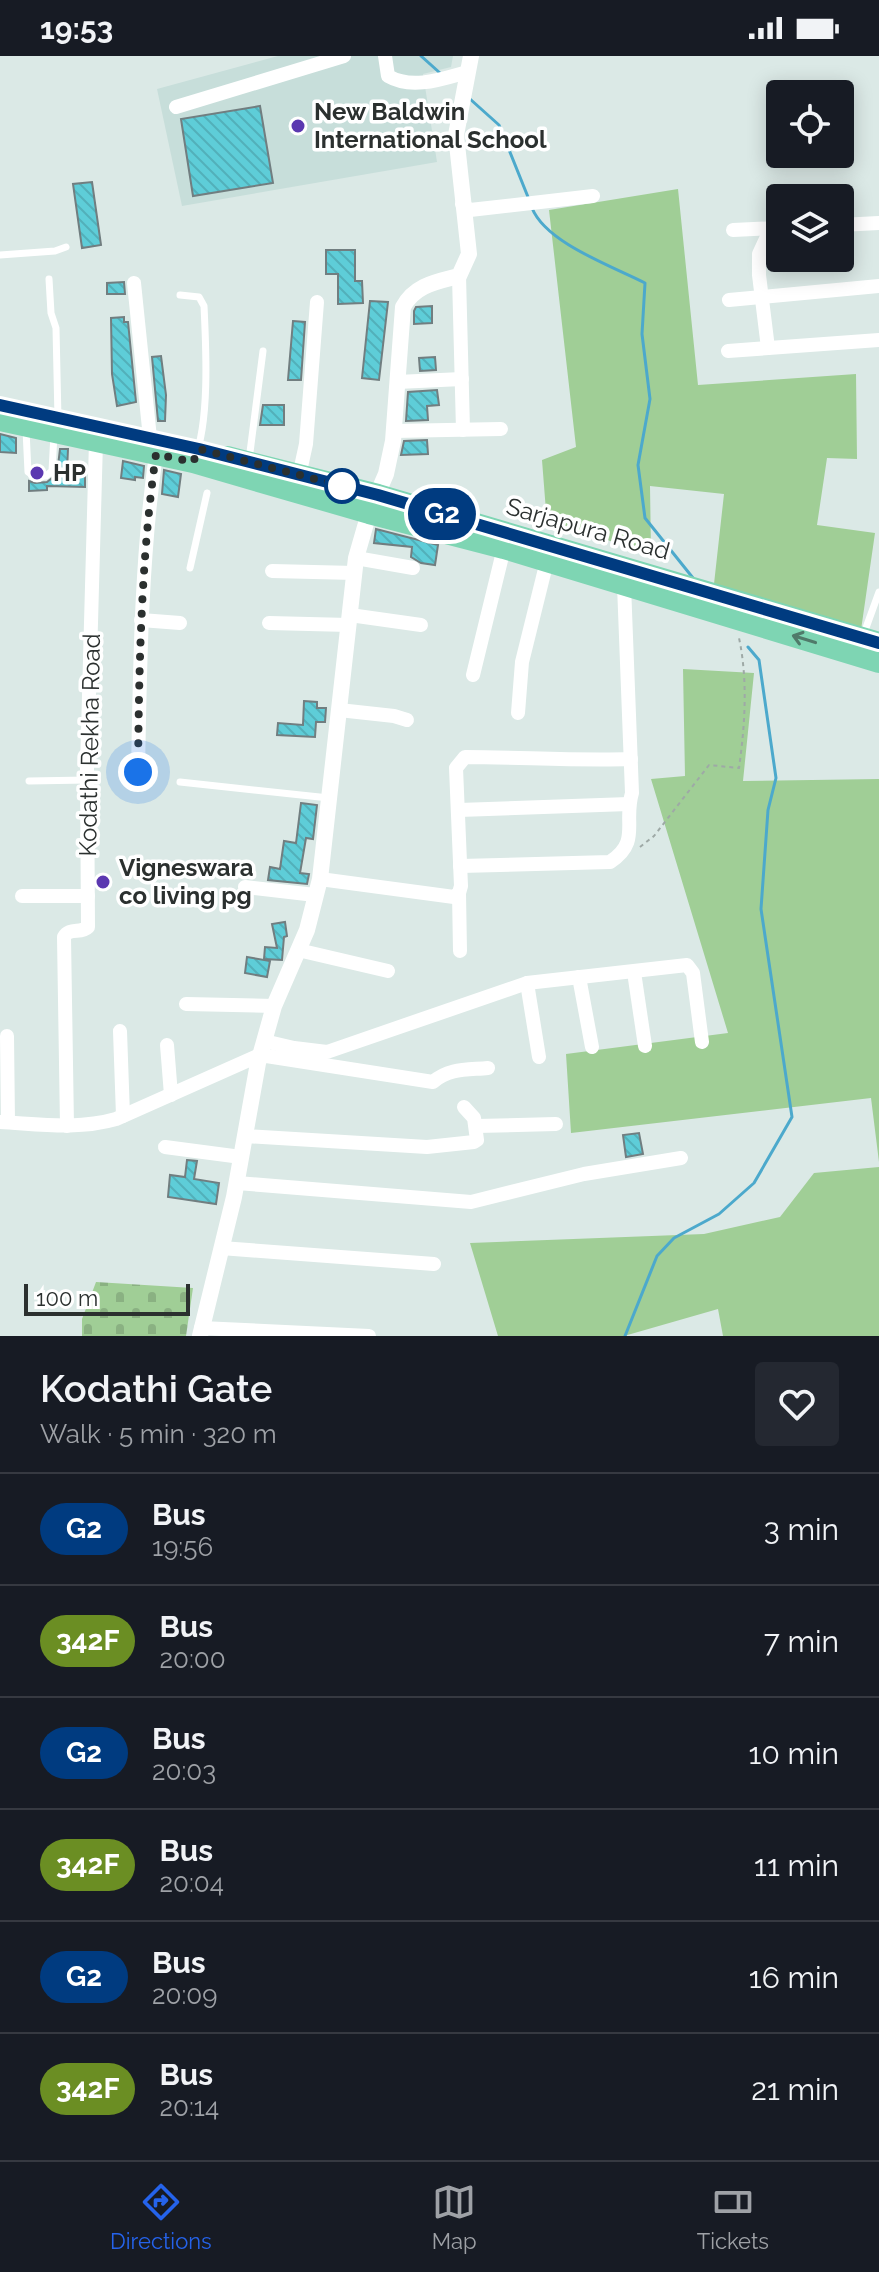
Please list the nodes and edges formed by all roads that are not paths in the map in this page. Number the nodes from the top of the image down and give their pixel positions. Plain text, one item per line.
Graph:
1 (344, 56) edge
2 (385, 56) edge
3 (469, 64) edge
4 (176, 107) dead end
5 (593, 196) dead end
6 (462, 204) junction
7 (879, 223) edge
8 (854, 224) edge
9 (766, 228) edge
10 (733, 230) dead end
11 (766, 243) edge
12 (66, 247) dead end
13 (0, 255) edge
14 (459, 276) junction
15 (49, 279) dead end
16 (134, 283) dead end
17 (879, 286) edge
18 (180, 295) dead end
19 (761, 297) junction
20 (729, 300) dead end
21 (317, 302) dead end
22 (879, 340) edge
23 (768, 348) junction
24 (263, 351) dead end
25 (728, 351) dead end
26 (462, 379) junction
27 (397, 382) junction
28 (0, 405) edge
29 (0, 420) edge
30 (26, 425) junction
31 (56, 425) junction
32 (501, 429) dead end
33 (463, 430) junction
34 (393, 431) junction
35 (96, 441) junction
36 (153, 446) junction
37 (248, 462) junction
38 (204, 464) junction
39 (299, 476) junction
40 (207, 493) dead end
41 (374, 504) junction
42 (504, 548) junction
43 (547, 561) junction
44 (356, 566) junction
45 (190, 568) dead end
46 (413, 568) dead end
47 (272, 571) dead end
48 (624, 585) junction
49 (879, 592) edge
50 (141, 620) junction
51 (349, 620) junction
52 (180, 623) dead end
53 (269, 623) dead end
54 (421, 625) dead end
55 (871, 641) edge
56 (879, 662) edge
57 (473, 675) dead end
58 (339, 710) junction
59 (518, 713) dead end
60 (407, 720) dead end
61 (631, 759) junction
62 (138, 772) dead end
63 (87, 780) junction
64 (29, 781) dead end
65 (180, 782) dead end
66 (329, 798) junction
67 (629, 804) junction
68 (459, 810) junction
69 (460, 866) junction
70 (245, 887) dead end
71 (317, 887) junction
72 (459, 893) junction
73 (22, 896) dead end
74 (88, 896) junction
75 (298, 950) junction
76 (460, 951) dead end
77 (388, 971) dead end
78 (634, 972) junction
79 (579, 977) junction
80 (527, 983) junction
81 (186, 1004) dead end
82 (274, 1006) junction
83 (120, 1031) dead end
84 (7, 1036) dead end
85 (702, 1042) dead end
86 (167, 1045) dead end
87 (645, 1046) dead end
88 (592, 1047) dead end
89 (262, 1048) junction
90 (539, 1057) dead end
91 (488, 1068) dead end
92 (171, 1095) junction
93 (464, 1107) dead end
94 (123, 1116) junction
95 (4, 1122) edge
96 (556, 1124) dead end
97 (67, 1126) junction
98 (476, 1126) junction
99 (245, 1136) junction
100 (165, 1147) dead end
101 (241, 1157) junction
102 (681, 1158) dead end
103 (237, 1183) junction
104 (221, 1248) junction
105 (434, 1264) dead end
106 (200, 1332) edge
107 (369, 1336) edge

1 - 4 street
2 - 3 street
3 - 6 street
5 - 6 street
6 - 14 street
7 - 8 street
9 - 10 street
11 - 19 street
12 - 13 lane
14 - 26 street
14 - 27 street
15 - 31 lane
16 - 36 street
17 - 19 street
18 - 38 lane
19 - 20 street
19 - 23 street
21 - 39 street
22 - 23 street
23 - 25 street
24 - 37 lane
26 - 27 street
26 - 33 street
27 - 34 street
28 - 31 main road, Sarjapura Road
29 - 30 main road, Sarjapura Road
30 - 31 main road, Sarjapura Road
30 - 31 lane
31 - 35 main road, Sarjapura Road
31 - 36 main road, Sarjapura Road
32 - 33 street
33 - 34 street
34 - 41 street
35 - 36 main road, Sarjapura Road
35 - 63 street, Kodathi Rekha Road
36 - 38 main road, Sarjapura Road
36 - 50 street
37 - 38 main road, Sarjapura Road
37 - 39 main road, Sarjapura Road
38 - 41 main road, Sarjapura Road
39 - 41 main road, Sarjapura Road
40 - 45 lane
41 - 42 main road, Sarjapura Road
41 - 44 street
41 - 55 main road, Sarjapura Road
42 - 43 main road, Sarjapura Road
42 - 57 street
43 - 48 main road, Sarjapura Road
43 - 59 street
44 - 46 street
44 - 47 street
44 - 51 street
56 -> 48 main road, Sarjapura Road
48 - 61 street
49 - 55 lane
50 - 52 street
50 - 62 street
51 - 53 street
51 - 54 street
51 - 58 street
58 - 60 street
58 - 66 street
61 - 67 street
61 - 68 street
63 - 64 lane
63 - 74 street, Kodathi Rekha Road
65 - 66 lane
66 - 71 street
67 - 68 street
67 - 69 street
68 - 69 street
69 - 72 street
70 - 71 street
71 - 72 street
71 - 75 street
72 - 76 street
73 - 74 street
74 - 97 street, Kodathi Rekha Road
75 - 77 street
75 - 82 street
78 - 79 street
78 - 85 street
78 - 87 street
79 - 80 street
79 - 88 street
80 - 89 street
80 - 90 street
81 - 82 street
82 - 89 street
83 - 94 street
84 - 95 street
86 - 92 street
89 - 91 street
89 - 92 street
89 - 99 street
92 - 94 street
93 - 98 street
94 - 97 street
95 - 97 street
96 - 98 street
98 - 99 street
99 - 101 street
100 - 101 street
101 - 103 street
102 - 103 street
103 - 104 street
104 - 105 street
104 - 106 street
106 - 107 street

